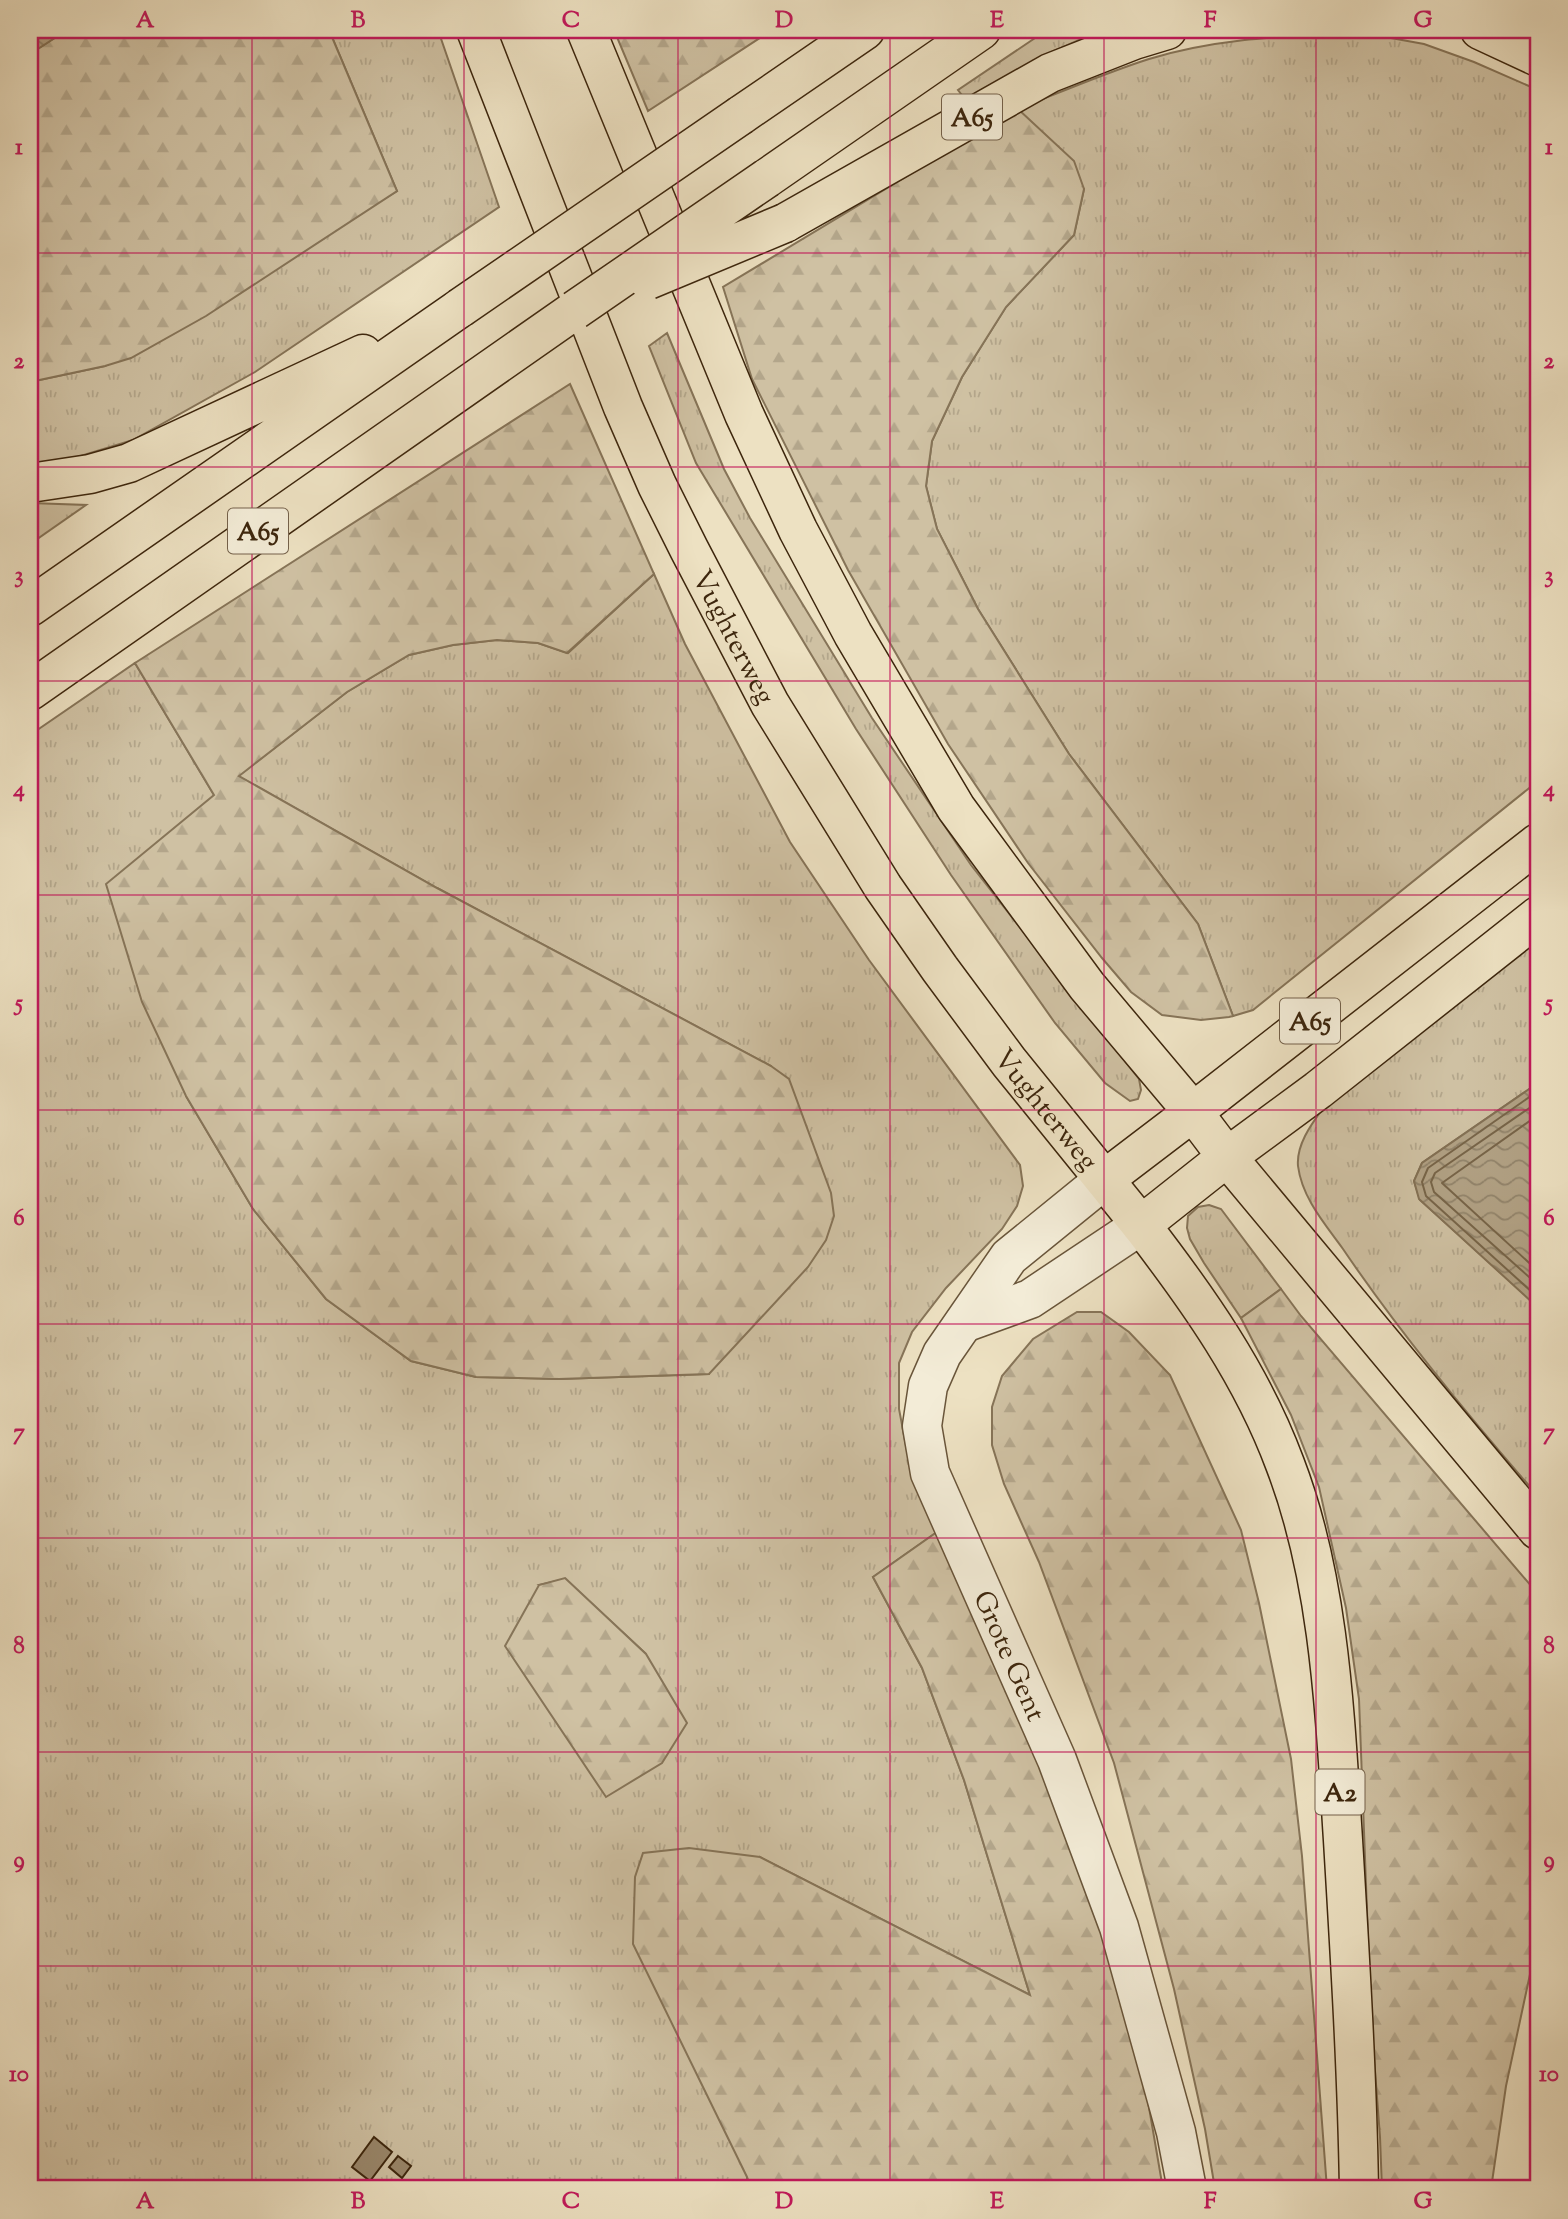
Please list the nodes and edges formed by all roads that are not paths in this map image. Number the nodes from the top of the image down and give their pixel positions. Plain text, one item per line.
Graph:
1 (476, 30) edge
2 (586, 30) edge
3 (864, 30) edge
4 (981, 30) edge
5 (1167, 30) edge
6 (1480, 30) edge
7 (1538, 57) edge
8 (460, 308) junction
9 (576, 310) junction
10 (30, 483) edge
11 (30, 607) edge
12 (30, 691) edge
13 (1538, 843) edge
14 (1538, 916) edge
15 (1193, 1112) junction
16 (1227, 1157) junction
17 (1105, 1179) junction
18 (1141, 1225) junction
19 (964, 1323) junction
20 (1538, 1530) edge
21 (1186, 2189) edge
22 (1359, 2189) edge

1 - 17 main road, Vughterweg
2 - 15 main road
3 - 8 main road, A65, bridge
4 - 9 main road, A65, bridge
5 - 9 main road, A65, bridge
6 - 7 main road
8 - 10 main road, A65
8 - 11 main road, A65
9 - 12 main road, A65
13 - 15 main road, A65
14 - 16 main road, A65
15 - 16 main road
15 - 17 main road
16 - 18 main road
16 - 20 main road
17 - 18 main road, Vughterweg
17 - 19 street, Grote Gent
18 - 19 street
18 - 22 main road, A2
19 - 21 street, Grote Gent

